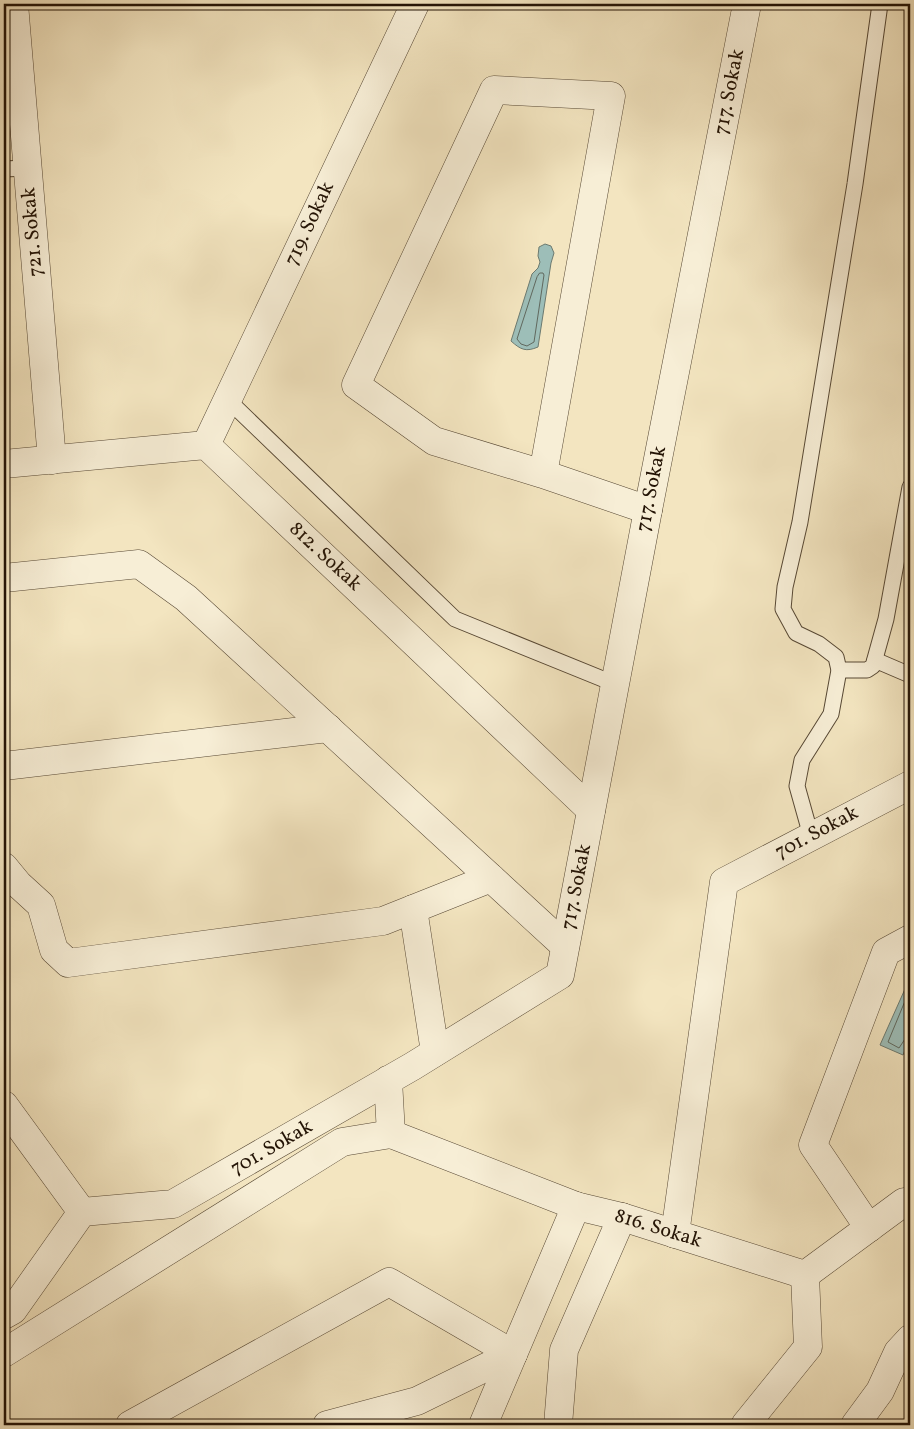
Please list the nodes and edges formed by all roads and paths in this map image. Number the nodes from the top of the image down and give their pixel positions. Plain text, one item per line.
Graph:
1 (14, 4) edge
2 (415, 4) edge
3 (747, 4) edge
4 (880, 4) edge
5 (15, 168) edge
6 (227, 399) junction
7 (206, 445) junction
8 (52, 460) junction
9 (4, 464) edge
10 (543, 474) junction
11 (910, 487) edge
12 (648, 510) junction
13 (4, 578) edge
14 (875, 660) junction
15 (839, 670) junction
16 (910, 675) edge
17 (615, 684) junction
18 (328, 728) junction
19 (4, 766) edge
20 (910, 785) edge
21 (591, 810) junction
22 (811, 836) junction
23 (4, 868) edge
24 (491, 878) junction
25 (413, 909) junction
26 (910, 939) edge
27 (565, 946) junction
28 (560, 975) joint
29 (435, 1052) junction
30 (388, 1080) junction
31 (4, 1105) edge
32 (391, 1134) junction
33 (910, 1203) edge
34 (576, 1206) junction
35 (82, 1212) junction
36 (622, 1217) junction
37 (868, 1228) junction
38 (674, 1234) junction
39 (805, 1275) junction
40 (4, 1315) edge
41 (910, 1339) edge
42 (4, 1353) edge
43 (513, 1354) junction
44 (130, 1425) edge
45 (327, 1425) edge
46 (483, 1425) edge
47 (558, 1425) edge
48 (745, 1425) edge
49 (855, 1425) edge

1 - 5 street, 721. Sokak
2 - 6 street, 719. Sokak
3 - 12 street, 717. Sokak
4 - 15 lane
5 - 8 street, 721. Sokak
6 - 7 street, 719. Sokak
6 - 17 lane
7 - 8 street
7 - 21 street, 812. Sokak
8 - 9 street
10 - 10 street
10 - 12 street
11 - 14 lane
12 - 17 street, 717. Sokak
13 - 18 street
14 - 15 lane
14 - 16 lane
15 - 22 lane
17 - 21 street, 717. Sokak
18 - 19 street
18 - 24 street
20 - 22 street, 701. Sokak
21 - 27 street, 717. Sokak
22 - 38 street, 701. Sokak
23 - 25 street
24 - 25 street
24 - 27 street
25 - 29 street
26 - 37 street
27 - 28 street, 717. Sokak
28 - 29 street, 701. Sokak
29 - 30 street, 701. Sokak
30 - 32 street
30 - 35 street, 701. Sokak
31 - 35 street
32 - 34 street, 816. Sokak
32 - 42 street, 701. Sokak
33 - 37 street
34 - 36 street, 816. Sokak
34 - 43 street
35 - 40 street
36 - 38 street, 816. Sokak
36 - 47 street
37 - 39 street
38 - 39 street, 816. Sokak
39 - 48 street
41 - 49 street
43 - 44 street
43 - 45 street
43 - 46 street

